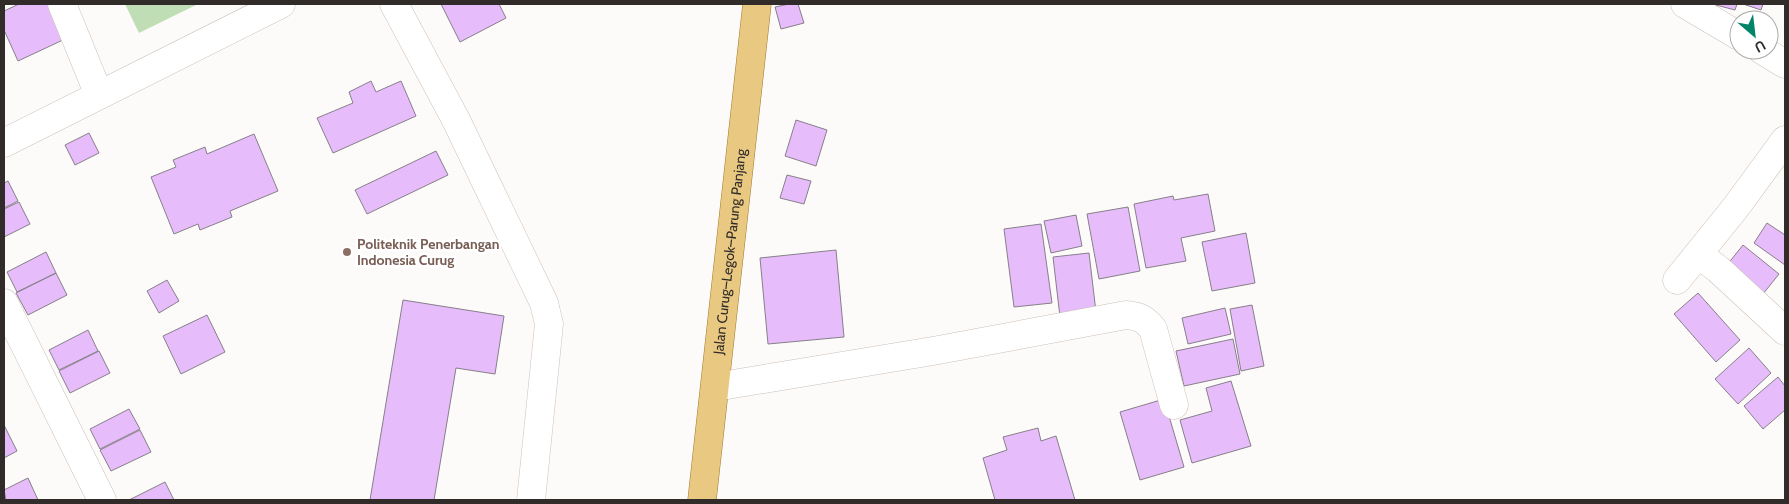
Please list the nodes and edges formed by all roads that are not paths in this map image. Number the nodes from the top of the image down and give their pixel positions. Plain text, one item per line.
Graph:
1 (62, 4) edge
2 (281, 4) edge
3 (394, 4) edge
4 (758, 4) edge
5 (1685, 4) edge
6 (1729, 30) edge
7 (100, 95) junction
8 (1785, 140) edge
9 (4, 143) edge
10 (1698, 254) junction
11 (1678, 280) dead end
12 (4, 303) edge
13 (1781, 316) edge
14 (715, 387) junction
15 (1174, 405) dead end
16 (102, 500) edge
17 (531, 500) edge
18 (702, 500) edge

1 - 7 street
2 - 7 street
3 - 17 street
4 - 14 main road, Jalan Curug–Legok–Parung Panjang
5 - 6 street
7 - 9 street
8 - 10 street
10 - 11 street
10 - 13 street
12 - 16 street
14 - 15 street
14 - 18 main road, Jalan Curug–Legok–Parung Panjang

